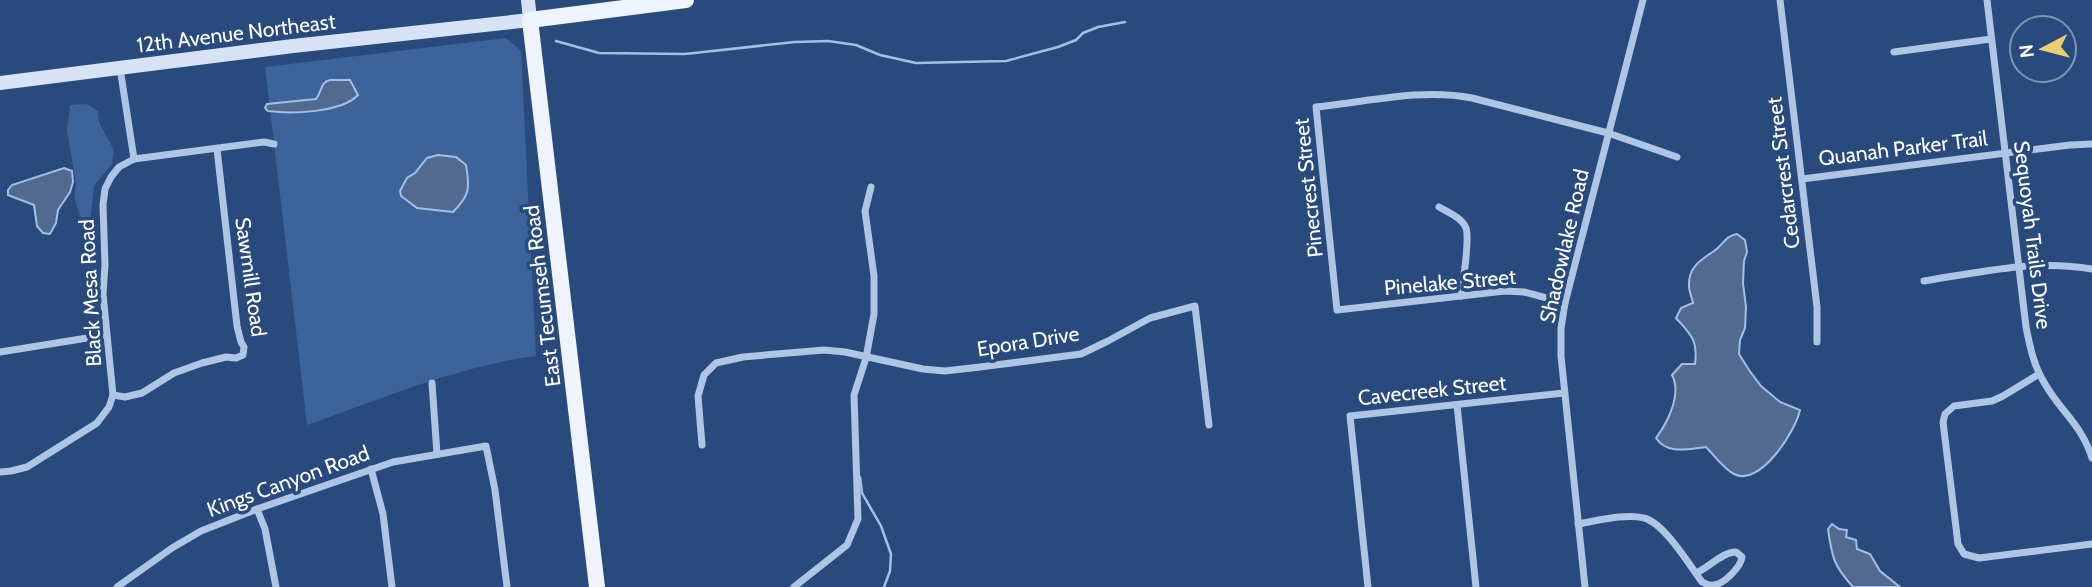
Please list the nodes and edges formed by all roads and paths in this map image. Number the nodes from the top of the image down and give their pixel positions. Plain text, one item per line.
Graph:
1 (528, 0) edge
2 (686, 0) edge
3 (1643, 0) edge
4 (1780, 0) edge
5 (1987, 0) edge
6 (530, 20) junction
7 (1991, 39) junction
8 (1894, 52) dead end
9 (120, 68) junction
10 (0, 83) edge
11 (1608, 133) junction
12 (274, 144) dead end
13 (2092, 144) edge
14 (217, 149) junction
15 (2005, 153) junction
16 (1677, 157) dead end
17 (134, 159) junction
18 (1802, 179) junction
19 (871, 187) dead end
20 (1440, 207) dead end
21 (2019, 267) junction
22 (2092, 269) edge
23 (1924, 281) dead end
24 (1461, 296) junction
25 (1565, 303) junction
26 (1337, 310) joint
27 (106, 335) junction
28 (1817, 342) dead end
29 (0, 352) edge
30 (866, 358) junction
31 (2039, 374) junction
32 (432, 383) dead end
33 (1564, 393) junction
34 (113, 395) junction
35 (1457, 405) junction
36 (1209, 425) dead end
37 (702, 445) dead end
38 (437, 454) junction
39 (2092, 458) edge
40 (371, 469) junction
41 (0, 472) edge
42 (257, 509) junction
43 (1578, 524) junction
44 (2092, 544) edge
45 (1696, 573) junction
46 (117, 587) edge
47 (276, 587) edge
48 (393, 587) edge
49 (507, 587) edge
50 (597, 587) edge
51 (794, 587) edge
52 (1368, 587) edge
53 (1476, 587) edge
54 (1586, 587) edge

1 - 6 main road, East Tecumseh Road
2 - 6 main road, 12th Avenue Northeast
3 - 11 street, Shadowlake Road
4 - 18 street, Cedarcrest Street
5 - 7 street, Sequoyah Trails Drive
6 - 9 main road, 12th Avenue Northeast
6 - 50 main road, East Tecumseh Road
7 - 8 street
7 - 15 street, Sequoyah Trails Drive
9 - 10 main road, 12th Avenue Northeast
9 - 17 street
11 - 16 street
11 - 25 street, Shadowlake Road
11 - 26 street, Pinecrest Street
12 - 14 street
13 - 15 street, Quanah Parker Trail
14 - 17 street
14 - 34 street, Sawmill Road
15 - 18 street, Quanah Parker Trail
15 - 21 street, Sequoyah Trails Drive
17 - 27 street, Black Mesa Road
18 - 28 street, Cedarcrest Street
19 - 30 street
20 - 24 street
21 - 22 street
21 - 23 street
21 - 31 street, Sequoyah Trails Drive
24 - 25 street, Pinelake Street
24 - 26 street, Pinelake Street
25 - 33 street, Shadowlake Road
27 - 29 street
27 - 34 street, Black Mesa Road
30 - 36 street, Epora Drive
30 - 37 street
30 - 51 street
31 - 39 street, Sequoyah Trails Drive
31 - 44 street
32 - 38 street
33 - 35 street, Cavecreek Street
33 - 43 street, Shadowlake Road
34 - 41 street, Black Mesa Road
35 - 52 street, Cavecreek Street
35 - 53 street
38 - 40 street, Kings Canyon Road
38 - 49 street, Kings Canyon Road
40 - 42 street, Kings Canyon Road
40 - 48 street
42 - 46 street, Kings Canyon Road
42 - 47 street
43 - 45 street
43 - 54 street, Shadowlake Road
45 - 45 street

